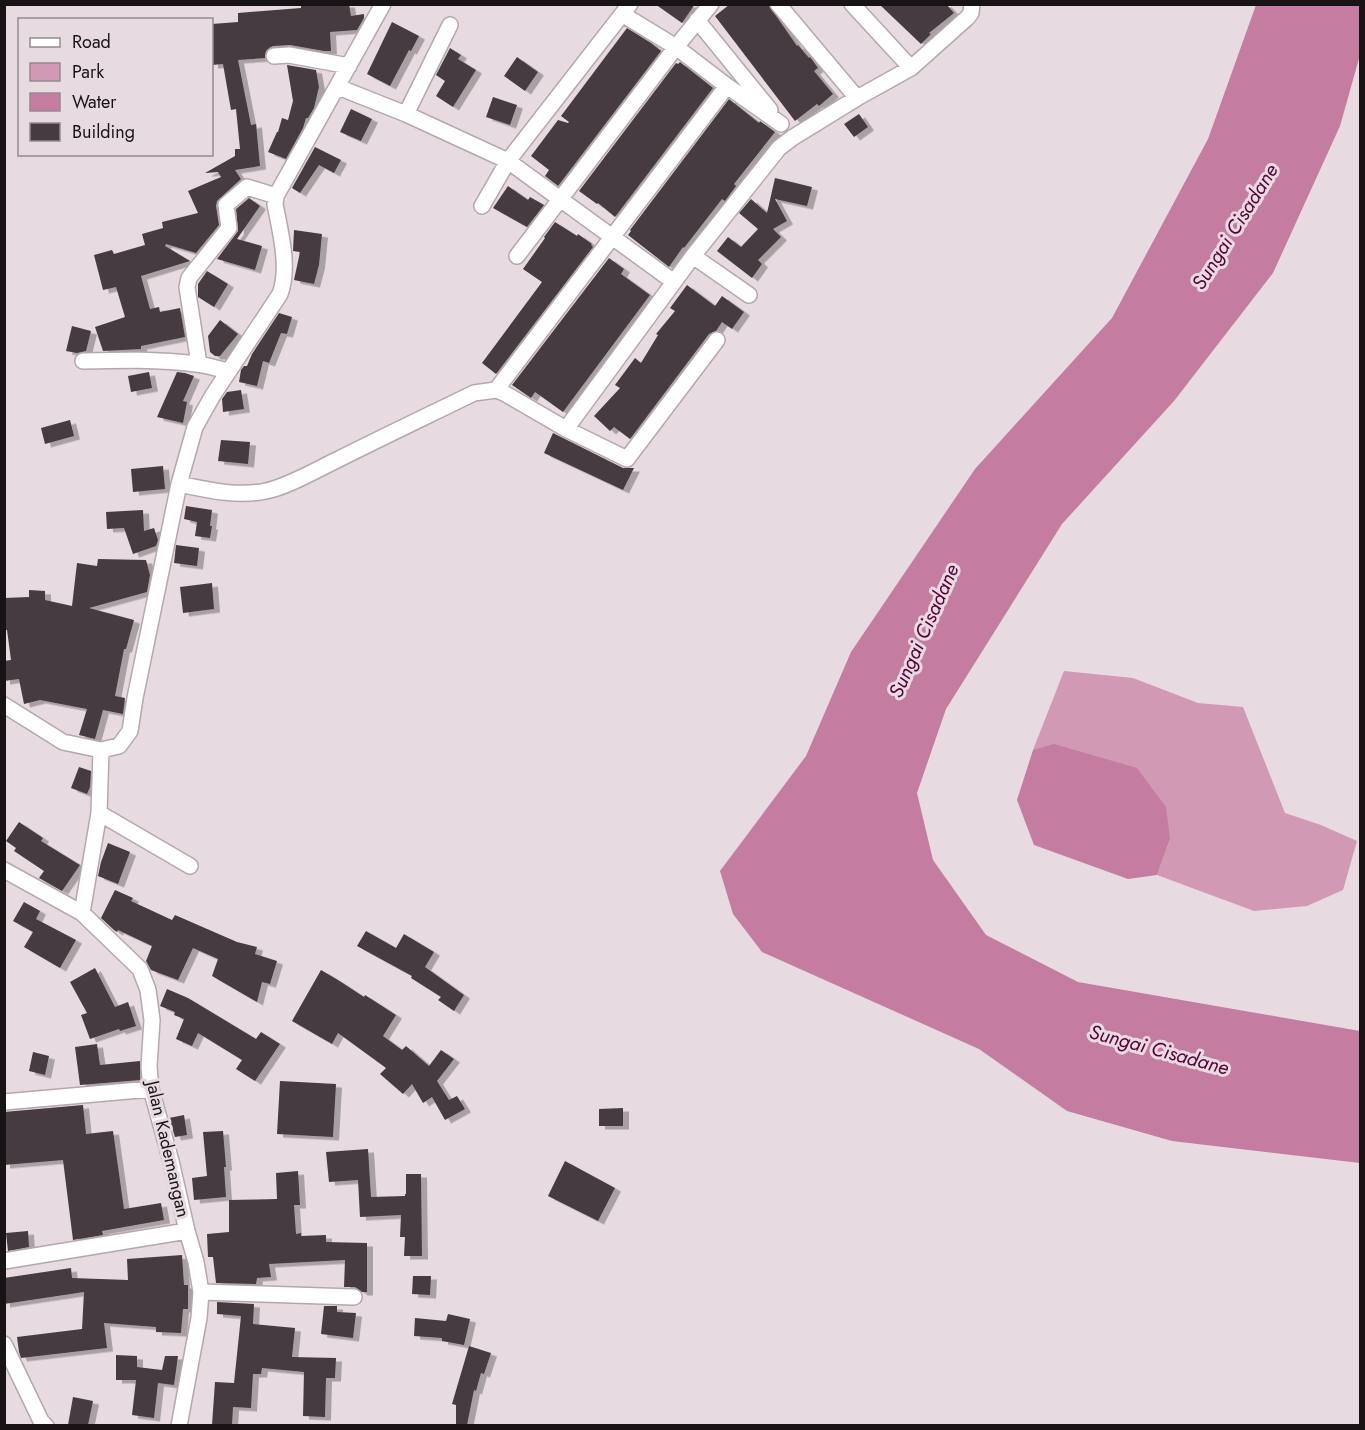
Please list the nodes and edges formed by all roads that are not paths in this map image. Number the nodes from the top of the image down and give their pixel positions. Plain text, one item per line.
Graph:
1 (383, 4) edge
2 (711, 4) edge
3 (778, 4) edge
4 (852, 4) edge
5 (972, 4) edge
6 (626, 9) edge
7 (697, 20) junction
8 (450, 25) dead end
9 (676, 47) junction
10 (274, 56) dead end
11 (349, 66) junction
12 (911, 68) junction
13 (727, 86) junction
14 (338, 87) junction
15 (857, 98) junction
16 (406, 114) junction
17 (781, 124) junction
18 (792, 138) junction
19 (508, 160) junction
20 (276, 196) junction
21 (561, 199) junction
22 (482, 206) dead end
23 (613, 237) junction
24 (517, 256) dead end
25 (693, 256) junction
26 (674, 282) junction
27 (749, 296) dead end
28 (717, 340) dead end
29 (83, 362) dead end
30 (199, 364) junction
31 (229, 371) junction
32 (496, 390) junction
33 (566, 429) junction
34 (179, 484) junction
35 (4, 705) edge
36 (101, 750) junction
37 (99, 813) junction
38 (190, 866) dead end
39 (4, 870) edge
40 (82, 913) junction
41 (151, 1089) junction
42 (4, 1102) edge
43 (187, 1231) junction
44 (4, 1261) edge
45 (201, 1292) junction
46 (354, 1297) dead end
47 (4, 1344) edge
48 (46, 1425) edge
49 (179, 1425) edge

1 - 11 street
2 - 7 street
3 - 15 street
4 - 12 street
5 - 12 street
6 - 9 street
6 - 19 street
7 - 9 street
7 - 17 street
8 - 16 street
9 - 13 street
9 - 21 street
10 - 11 street
11 - 14 street
12 - 15 street
13 - 17 street
13 - 23 street
14 - 16 street
14 - 20 street
15 - 18 street
16 - 19 street
17 - 18 street
18 - 25 street
19 - 21 street
19 - 22 street
20 - 30 street
20 - 31 street
21 - 23 street
21 - 24 street
23 - 26 street
23 - 32 street
25 - 26 street
25 - 27 street
26 - 33 street
28 - 33 street
29 - 30 street
30 - 31 street
31 - 34 street
32 - 33 street
32 - 34 street
34 - 36 street
35 - 36 street
36 - 37 street
37 - 38 street
37 - 40 street
39 - 40 street, Jalan Kademangan
40 - 41 street, Jalan Kademangan
41 - 42 street
41 - 43 street, Jalan Kademangan
43 - 44 street
43 - 45 street, Jalan Kademangan
45 - 46 street
45 - 49 street, Jalan Kademangan
47 - 48 street

